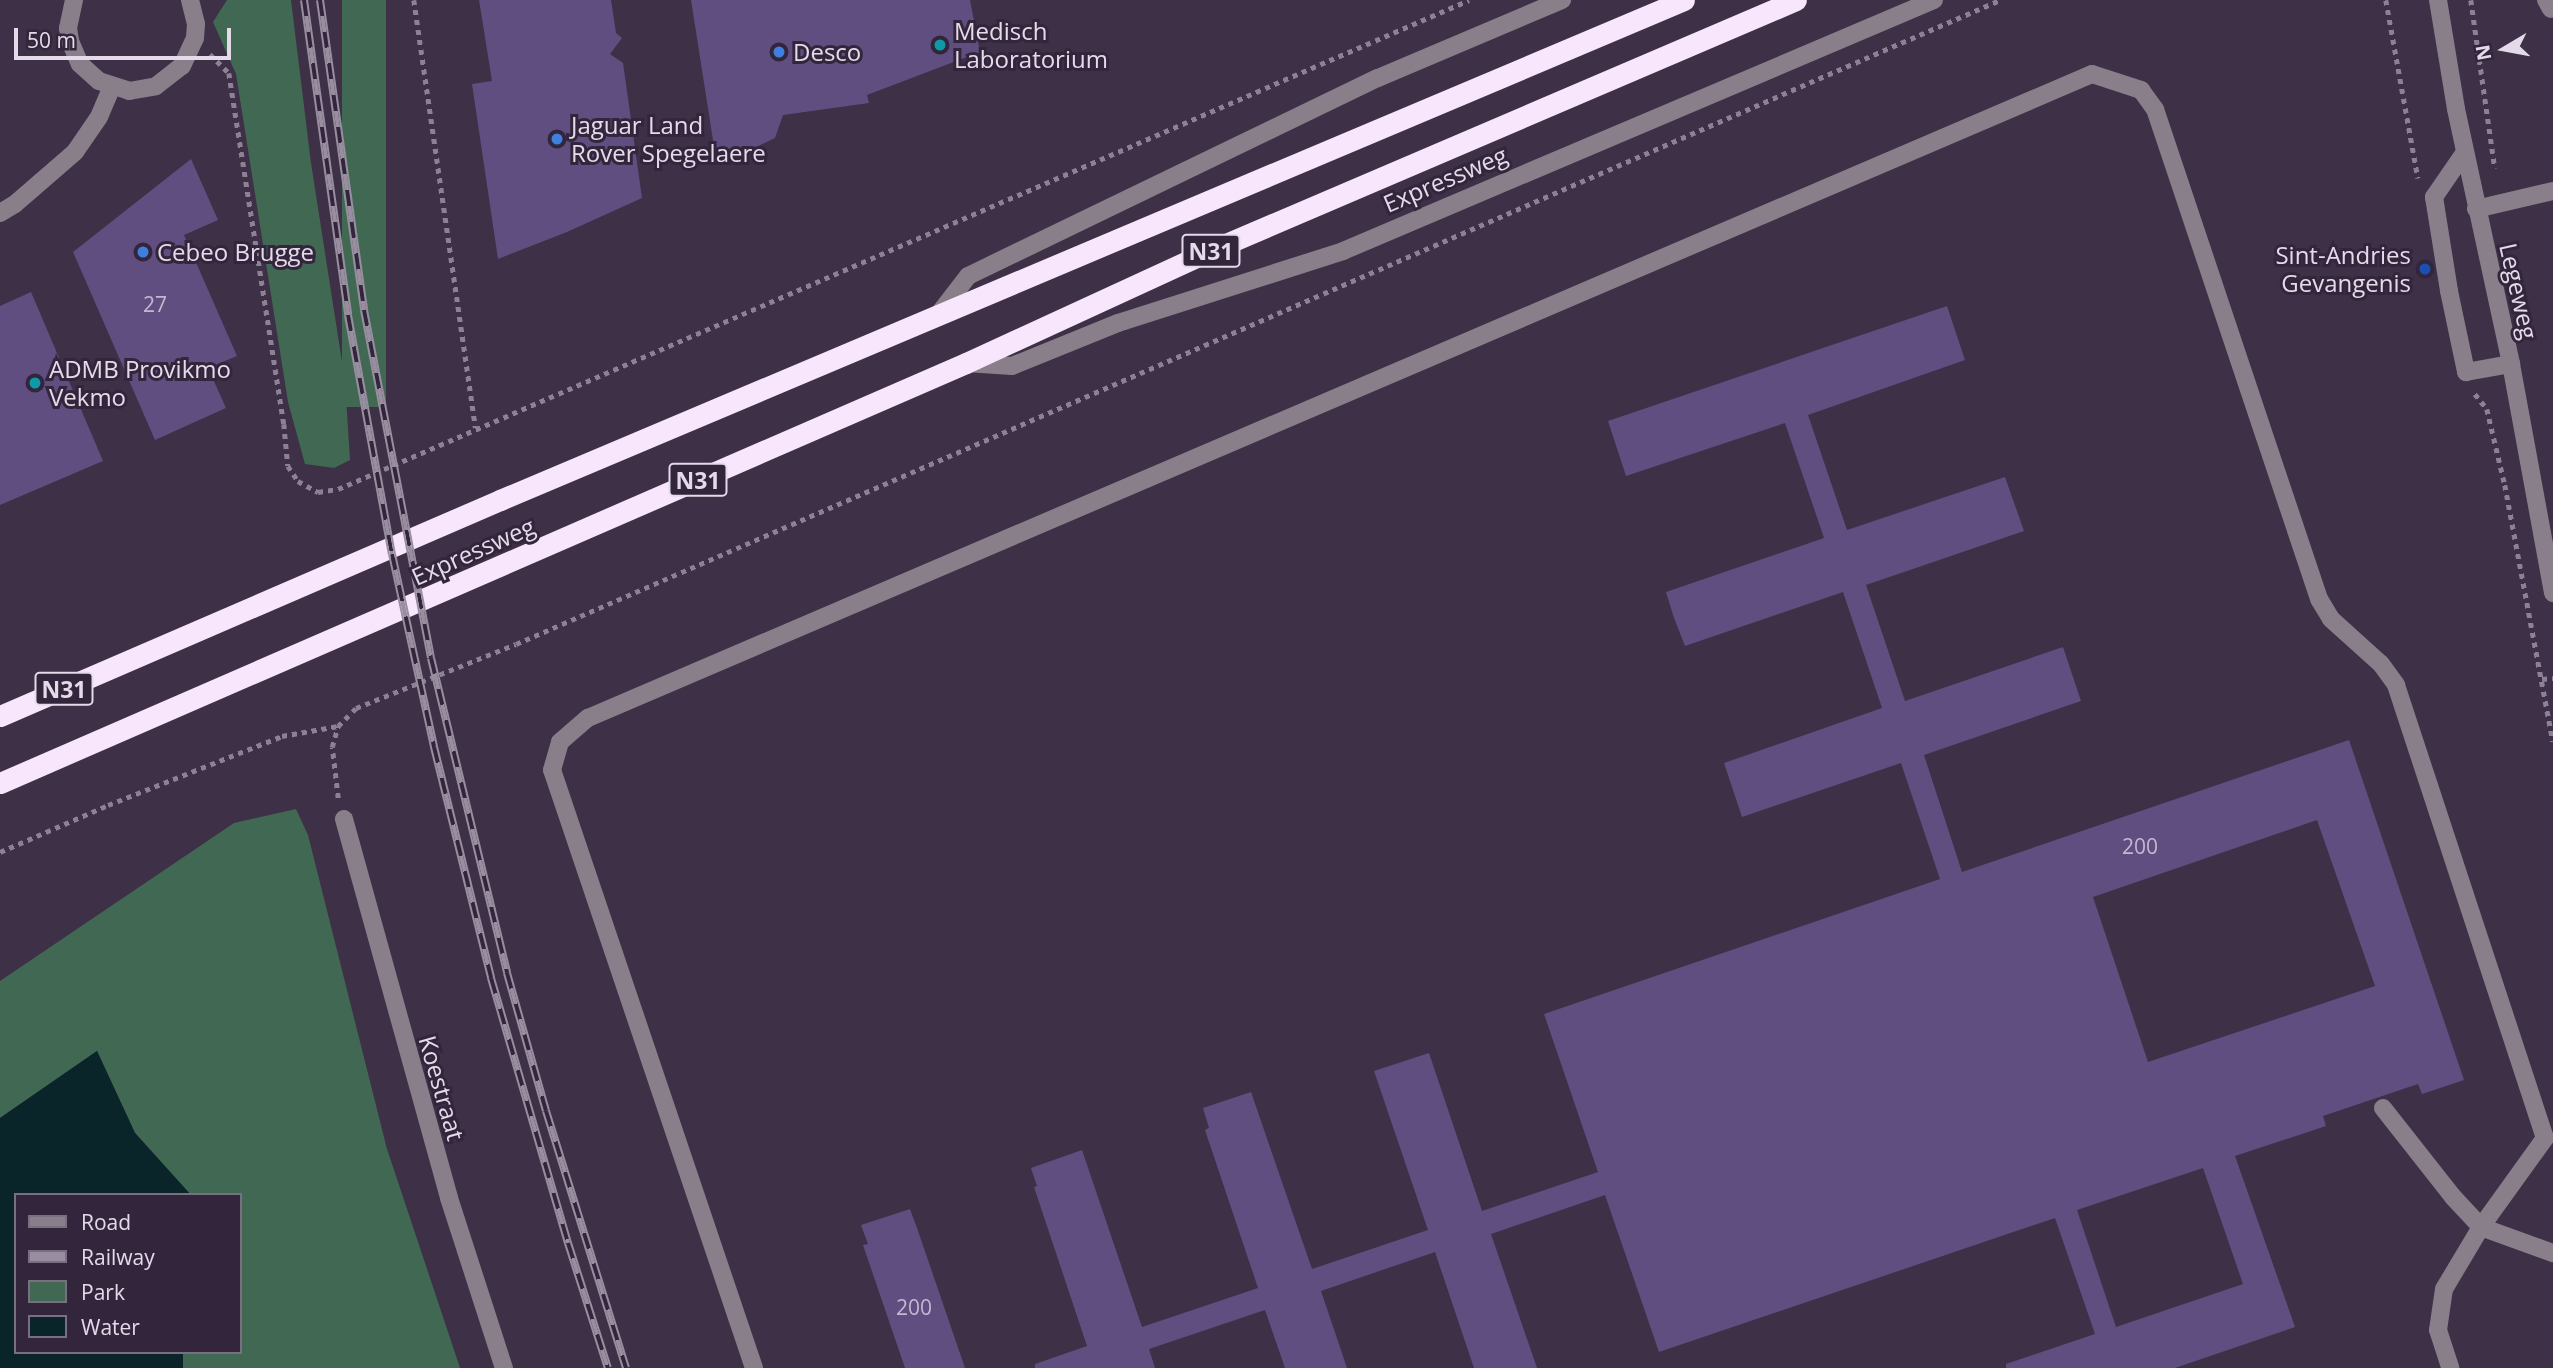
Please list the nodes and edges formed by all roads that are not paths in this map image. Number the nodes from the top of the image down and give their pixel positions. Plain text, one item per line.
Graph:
1 (74, 0) edge
2 (190, 0) edge
3 (1562, 0) edge
4 (1684, 0) edge
5 (1796, 0) edge
6 (1934, 0) edge
7 (2438, 0) edge
8 (112, 87) junction
9 (2465, 152) junction
10 (2553, 191) edge
11 (2476, 209) junction
12 (0, 213) edge
13 (936, 318) junction
14 (966, 363) junction
15 (2511, 364) junction
16 (2553, 593) edge
17 (0, 716) edge
18 (0, 783) edge
19 (344, 820) road end
20 (2383, 1108) dead end
21 (2481, 1227) junction
22 (2553, 1253) edge
23 (504, 1368) edge
24 (754, 1368) edge
25 (2450, 1368) edge

1 - 8 street
2 - 8 street
3 - 13 street
4 - 13 highway, Expressweg / N31
5 - 14 highway, Expressweg / N31
6 - 14 street, Expressweg / N31
7 - 9 street, Legeweg
8 - 12 street
9 - 11 street, Legeweg
9 - 15 street
10 - 11 street
11 - 15 street, Legeweg
13 - 17 highway, Expressweg / N31
14 - 18 highway, Expressweg / N31
15 - 16 street, Legeweg
19 - 23 street, Koestraat
20 - 21 street
21 - 22 street
21 - 24 street
21 - 25 street

